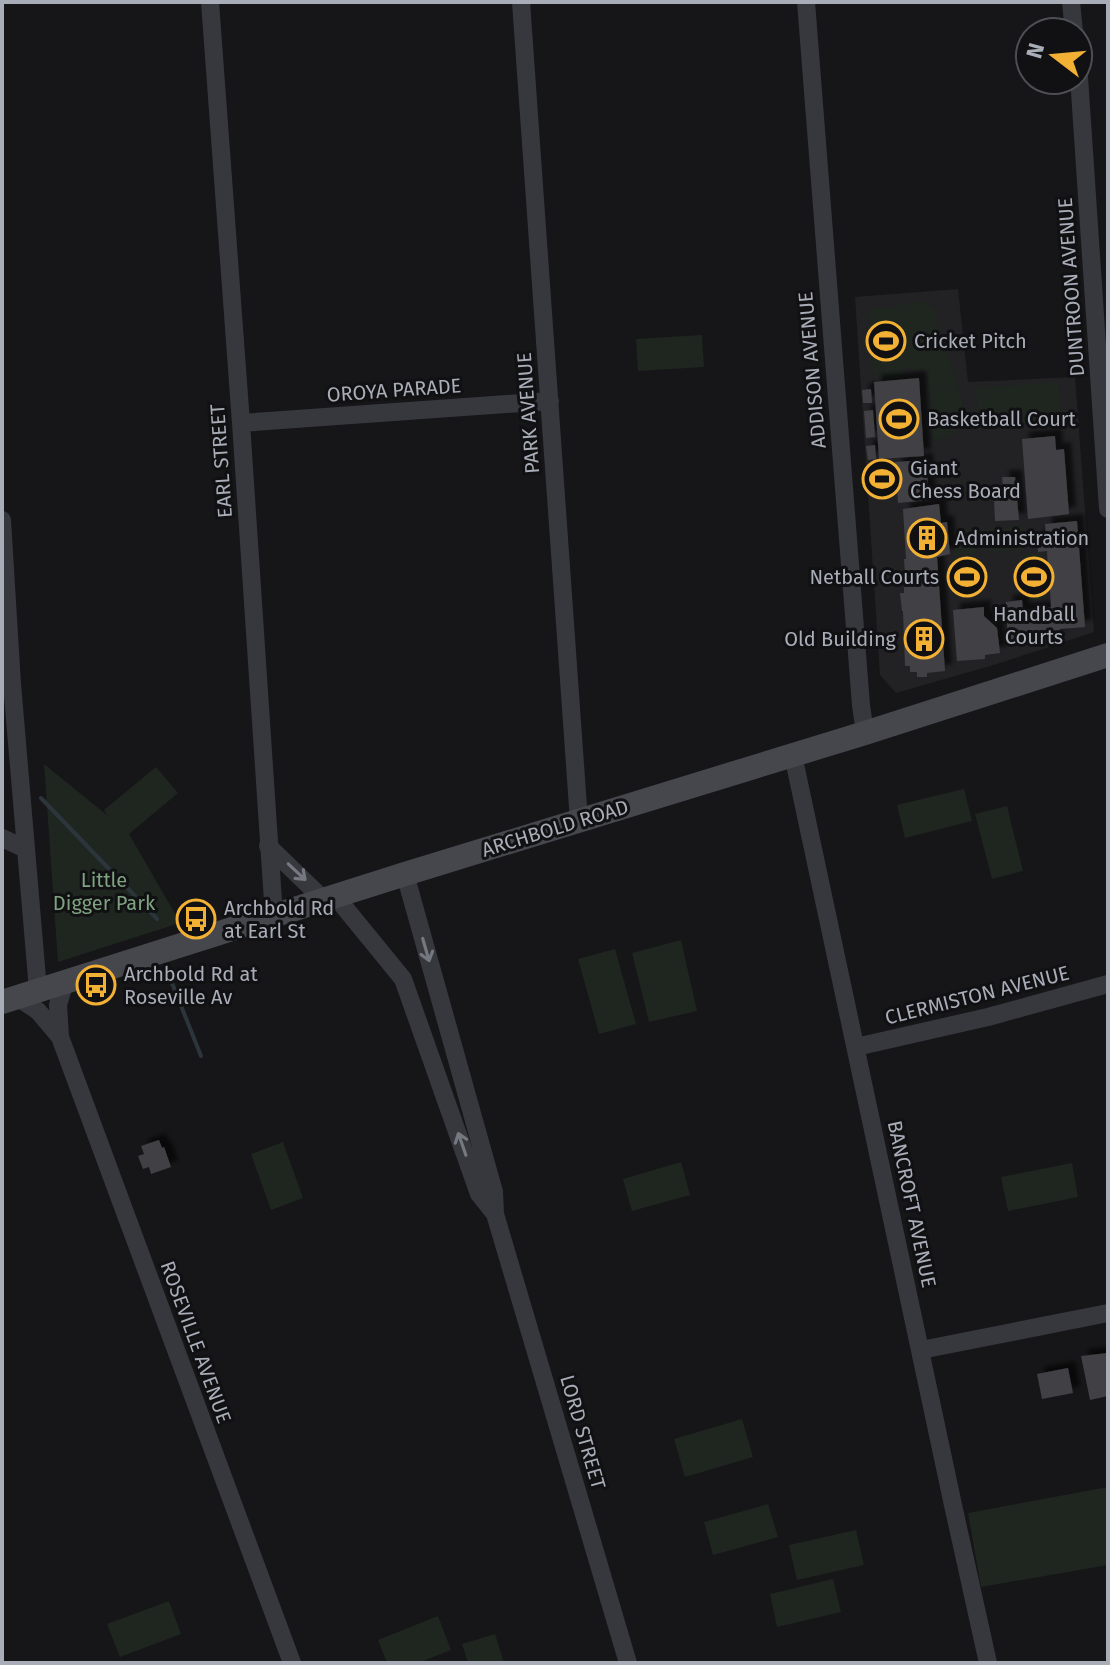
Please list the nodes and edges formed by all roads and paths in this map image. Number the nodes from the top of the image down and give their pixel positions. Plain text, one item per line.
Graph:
1 (210, 2) edge
2 (521, 2) edge
3 (806, 2) edge
4 (1080, 96) edge
5 (550, 401) junction
6 (241, 423) junction
7 (1108, 509) edge
8 (2, 520) edge
9 (1108, 655) edge
10 (7, 680) edge
11 (865, 733) junction
12 (793, 755) junction
13 (579, 821) junction
14 (2, 838) edge
15 (268, 846) junction
16 (26, 849) junction
17 (405, 874) junction
18 (330, 898) junction
19 (274, 916) junction
20 (65, 981) junction
21 (1108, 984) edge
22 (19, 996) edge
23 (60, 1037) junction
24 (856, 1047) junction
25 (495, 1214) junction
26 (1108, 1313) edge
27 (921, 1350) junction
28 (292, 1663) edge
29 (628, 1663) edge
30 (988, 1663) edge

1 - 6 street, EARL STREET
2 - 5 street, PARK AVENUE
3 - 11 street, ADDISON AVENUE
4 - 7 street, DUNTROON AVENUE
5 - 6 street, OROYA PARADE
5 - 13 street, PARK AVENUE
6 - 15 street, EARL STREET
8 - 10 street
9 - 11 main road, ARCHBOLD ROAD
10 - 16 street
11 - 12 main road, ARCHBOLD ROAD
12 - 13 main road, ARCHBOLD ROAD
12 - 24 street, BANCROFT AVENUE
13 - 17 main road, ARCHBOLD ROAD
14 - 16 street
15 -> 18 street, LORD STREET
15 - 19 street, EARL STREET
16 - 22 street
17 - 18 main road, ARCHBOLD ROAD
17 -> 25 street, LORD STREET
18 - 19 main road, ARCHBOLD ROAD
25 -> 18 street, LORD STREET
19 - 20 main road, ARCHBOLD ROAD
20 - 22 main road, ARCHBOLD ROAD
20 - 23 street, ROSEVILLE AVENUE
21 - 24 street, CLERMISTON AVENUE
22 - 23 street, ROSEVILLE AVENUE
23 - 28 street, ROSEVILLE AVENUE
24 - 27 street, BANCROFT AVENUE
25 - 29 street, LORD STREET
26 - 27 street
27 - 30 street, BANCROFT AVENUE

